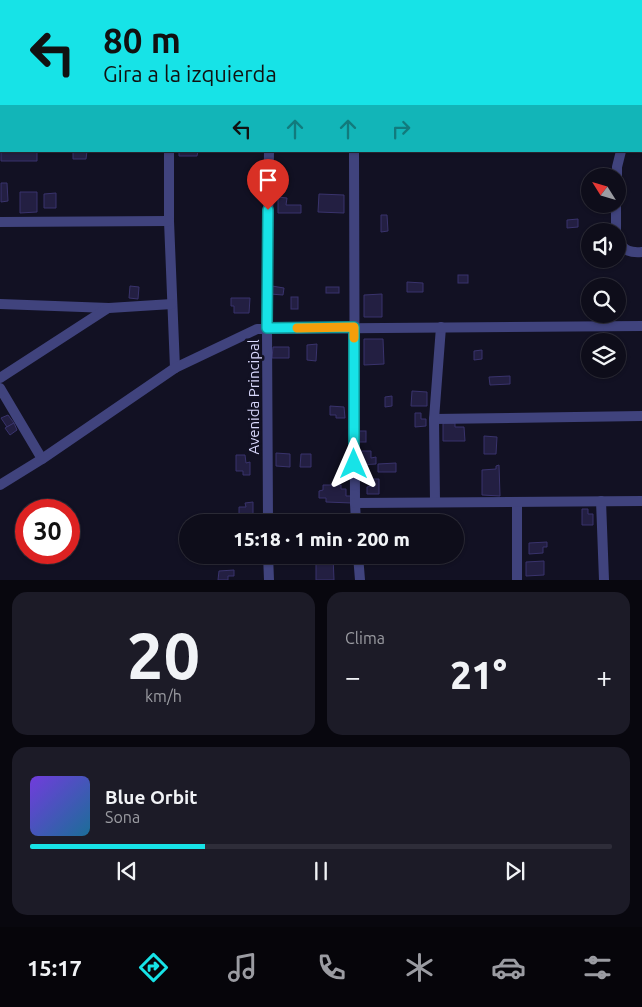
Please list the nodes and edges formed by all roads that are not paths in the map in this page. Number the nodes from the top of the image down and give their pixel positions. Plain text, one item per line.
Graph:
1 (169, 152) edge
2 (269, 152) edge
3 (354, 152) edge
4 (621, 152) edge
5 (617, 168) edge
6 (169, 221) junction
7 (0, 222) edge
8 (626, 250) edge
9 (642, 252) edge
10 (0, 304) edge
11 (172, 304) junction
12 (108, 308) junction
13 (642, 326) edge
14 (354, 327) junction
15 (441, 327) junction
16 (267, 328) junction
17 (175, 368) junction
18 (0, 378) edge
19 (0, 388) edge
20 (642, 416) edge
21 (434, 420) junction
22 (42, 459) junction
23 (0, 485) edge
24 (601, 501) junction
25 (642, 501) edge
26 (436, 502) junction
27 (516, 502) junction
28 (355, 503) junction
29 (268, 514) edge
30 (356, 514) edge
31 (268, 564) edge
32 (359, 564) edge
33 (269, 580) edge
34 (360, 580) edge
35 (517, 580) edge
36 (604, 580) edge

1 - 6 street
2 - 16 street, Avenida Principal
3 - 14 street
4 - 5 street
6 - 7 street
6 - 11 street
8 - 9 street
10 - 12 street
11 - 12 street
11 - 17 street
12 - 18 street
13 - 15 street
14 - 15 street
14 - 16 street
14 - 28 street
15 - 21 street
16 - 17 street
16 - 29 street, Avenida Principal
17 - 22 street
19 - 22 street
20 - 21 street
21 - 26 street
22 - 23 street
24 - 25 street
24 - 27 street
24 - 36 street
26 - 27 street
26 - 28 street
27 - 35 street
28 - 30 street
31 - 33 street
32 - 34 street

